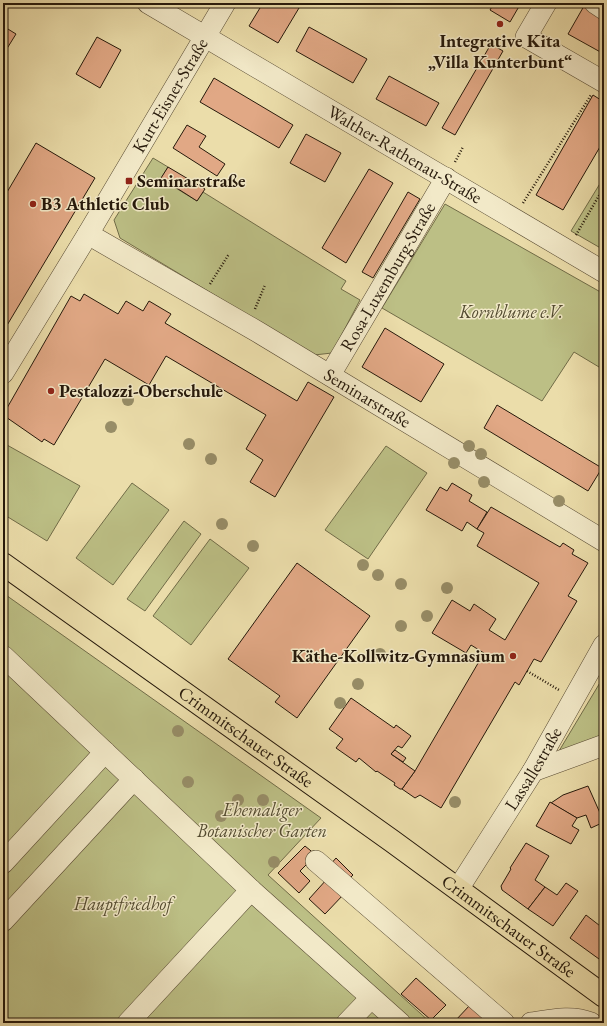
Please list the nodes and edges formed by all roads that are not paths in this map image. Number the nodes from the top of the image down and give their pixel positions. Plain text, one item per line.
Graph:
1 (148, 3) edge
2 (225, 3) edge
3 (546, 3) edge
4 (594, 3) edge
5 (604, 9) edge
6 (206, 36) junction
7 (602, 81) edge
8 (446, 178) junction
9 (88, 234) junction
10 (604, 272) edge
11 (3, 373) edge
12 (330, 376) junction
13 (604, 541) edge
14 (3, 564) edge
15 (604, 646) edge
16 (3, 656) edge
17 (604, 745) edge
18 (105, 752) junction
19 (533, 771) junction
20 (134, 779) junction
21 (316, 861) dead end
22 (3, 863) edge
23 (458, 889) junction
24 (251, 890) junction
25 (3, 921) edge
26 (604, 996) edge
27 (371, 998) junction
28 (128, 1023) edge
29 (348, 1023) edge
30 (400, 1023) edge
31 (504, 1023) edge
32 (531, 1023) edge
33 (591, 1023) edge

1 - 6 street, Walther-Rathenau-Straße
2 - 6 street, Kurt-Eisner-Straße
3 - 7 street
4 - 5 street
6 - 8 street, Walther-Rathenau-Straße
6 - 9 street, Kurt-Eisner-Straße
8 - 10 street, Walther-Rathenau-Straße
8 - 12 street, Rosa-Luxemburg-Straße
9 - 11 street, Kurt-Eisner-Straße
9 - 12 street, Seminarstraße
12 - 13 street, Seminarstraße
14 - 23 main road, Crimmitschauer Straße
15 - 19 street, Lassallestraße
16 - 18 street
17 - 19 street
18 - 20 street
18 - 22 street
19 - 23 street, Lassallestraße
20 - 24 street
20 - 25 street
21 - 31 street
23 - 26 main road, Crimmitschauer Straße
24 - 27 street
24 - 28 street
27 - 29 street
27 - 30 street
32 - 33 street

